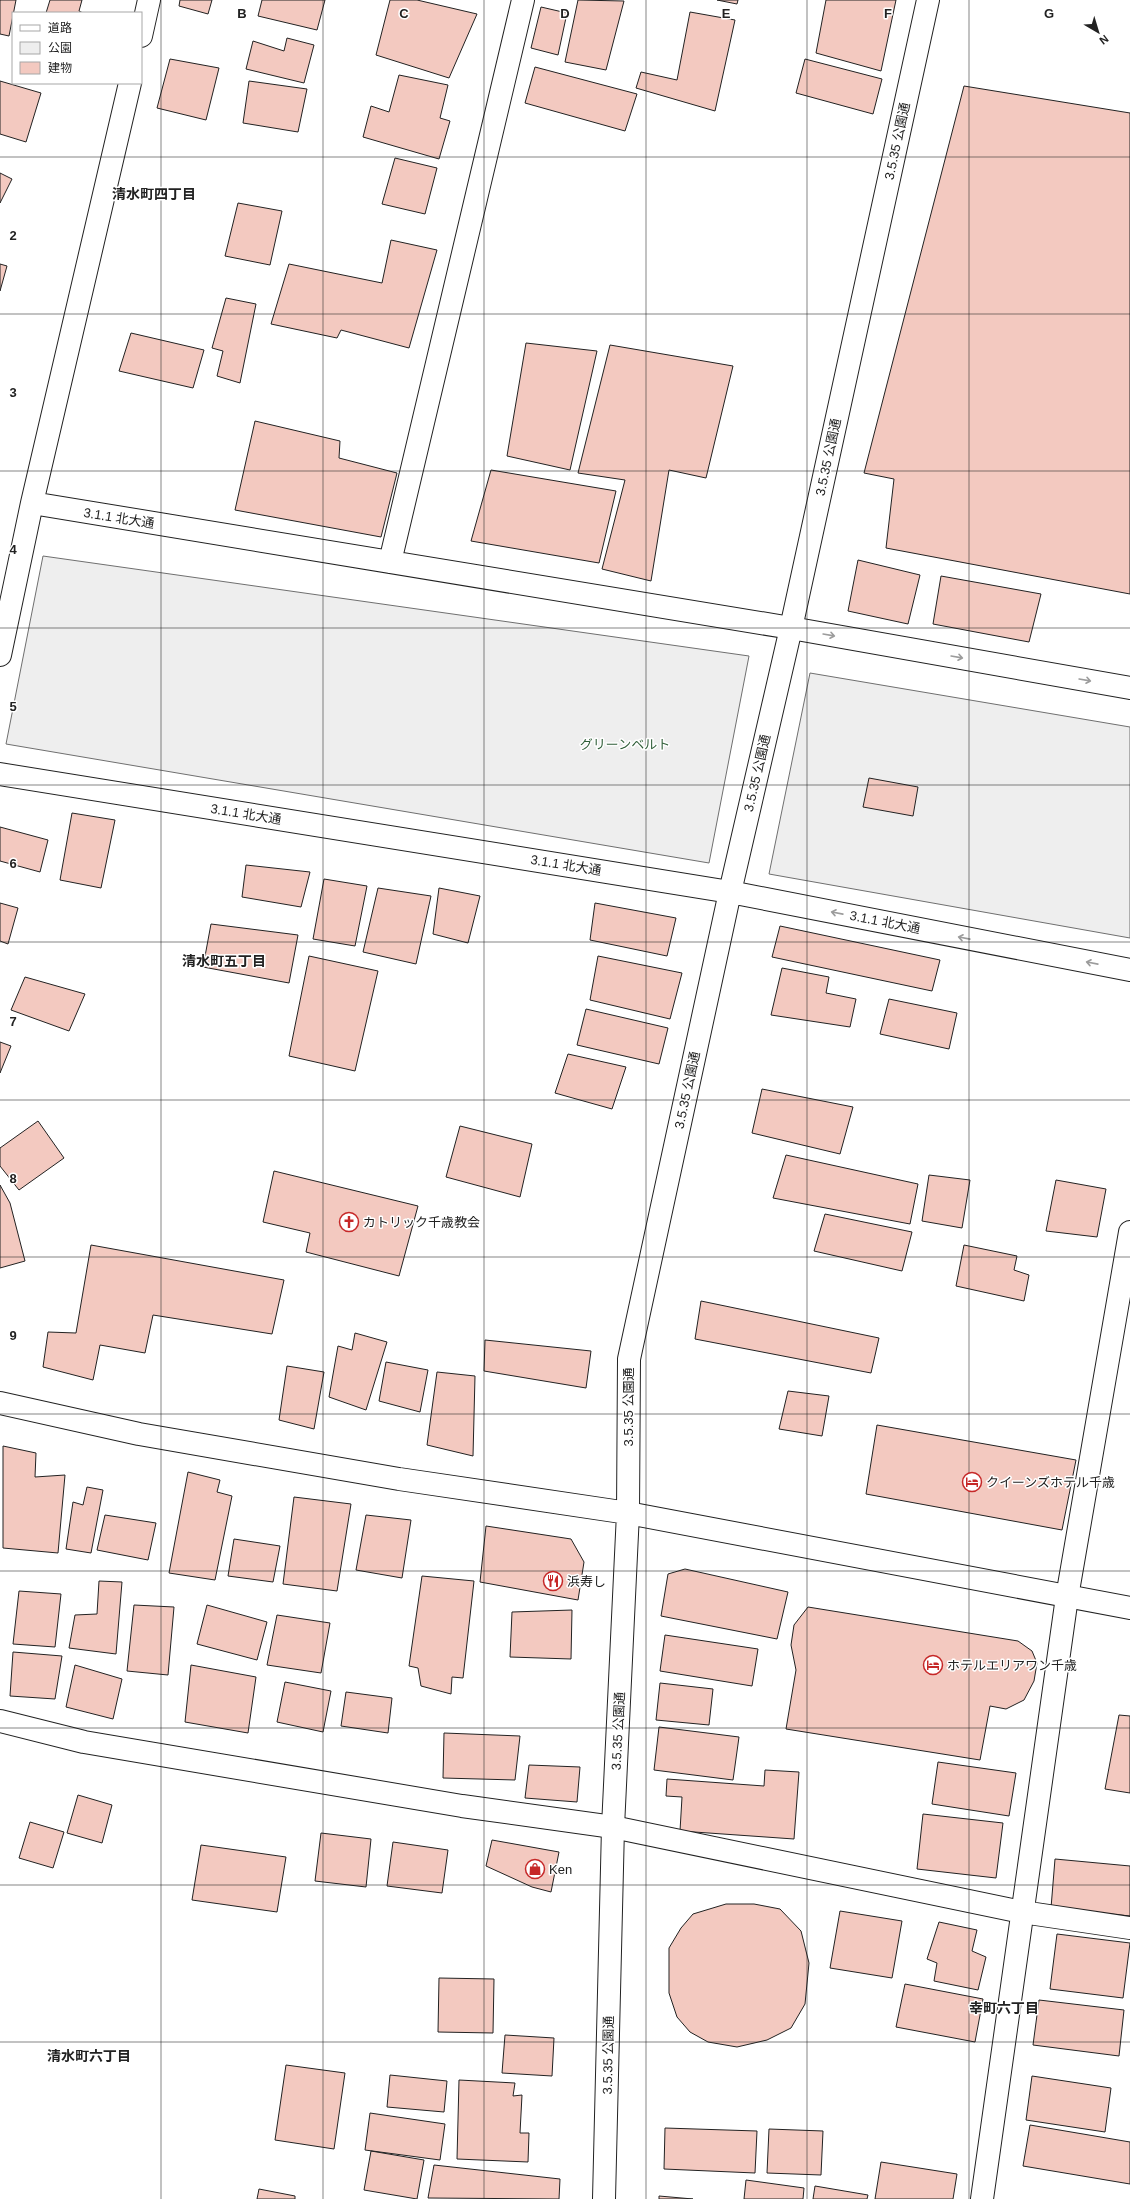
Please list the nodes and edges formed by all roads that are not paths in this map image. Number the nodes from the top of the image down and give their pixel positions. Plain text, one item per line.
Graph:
1 (150, 0) edge
2 (523, 0) edge
3 (928, 0) edge
4 (142, 32) edge
5 (130, 84) edge
6 (32, 503) junction
7 (390, 562) junction
8 (791, 628) junction
9 (0, 655) edge
10 (1130, 688) edge
11 (0, 774) edge
12 (730, 892) junction
13 (1130, 970) edge
14 (1130, 1232) edge
15 (0, 1403) edge
16 (628, 1513) junction
17 (1067, 1597) junction
18 (1130, 1608) edge
19 (0, 1721) edge
20 (613, 1827) junction
21 (1022, 1912) junction
22 (1130, 1928) edge
23 (604, 2199) edge
24 (982, 2199) edge

1 - 4 street
2 - 7 street
3 - 8 street, 3.5.35 公園通
5 - 6 street
6 - 7 street, 3.1.1 北大通
6 - 9 street
7 - 8 street, 3.1.1 北大通
8 -> 10 street, 3.1.1 北大通
8 - 12 street, 3.5.35 公園通
11 - 12 street, 3.1.1 北大通
13 -> 12 street, 3.1.1 北大通
12 - 16 street, 3.5.35 公園通
14 - 17 street
15 - 16 street
16 - 17 street
16 - 20 street, 3.5.35 公園通
17 - 18 street
17 - 21 street
19 - 20 street
20 - 21 street
20 - 23 street, 3.5.35 公園通
21 - 22 street
21 - 24 street

